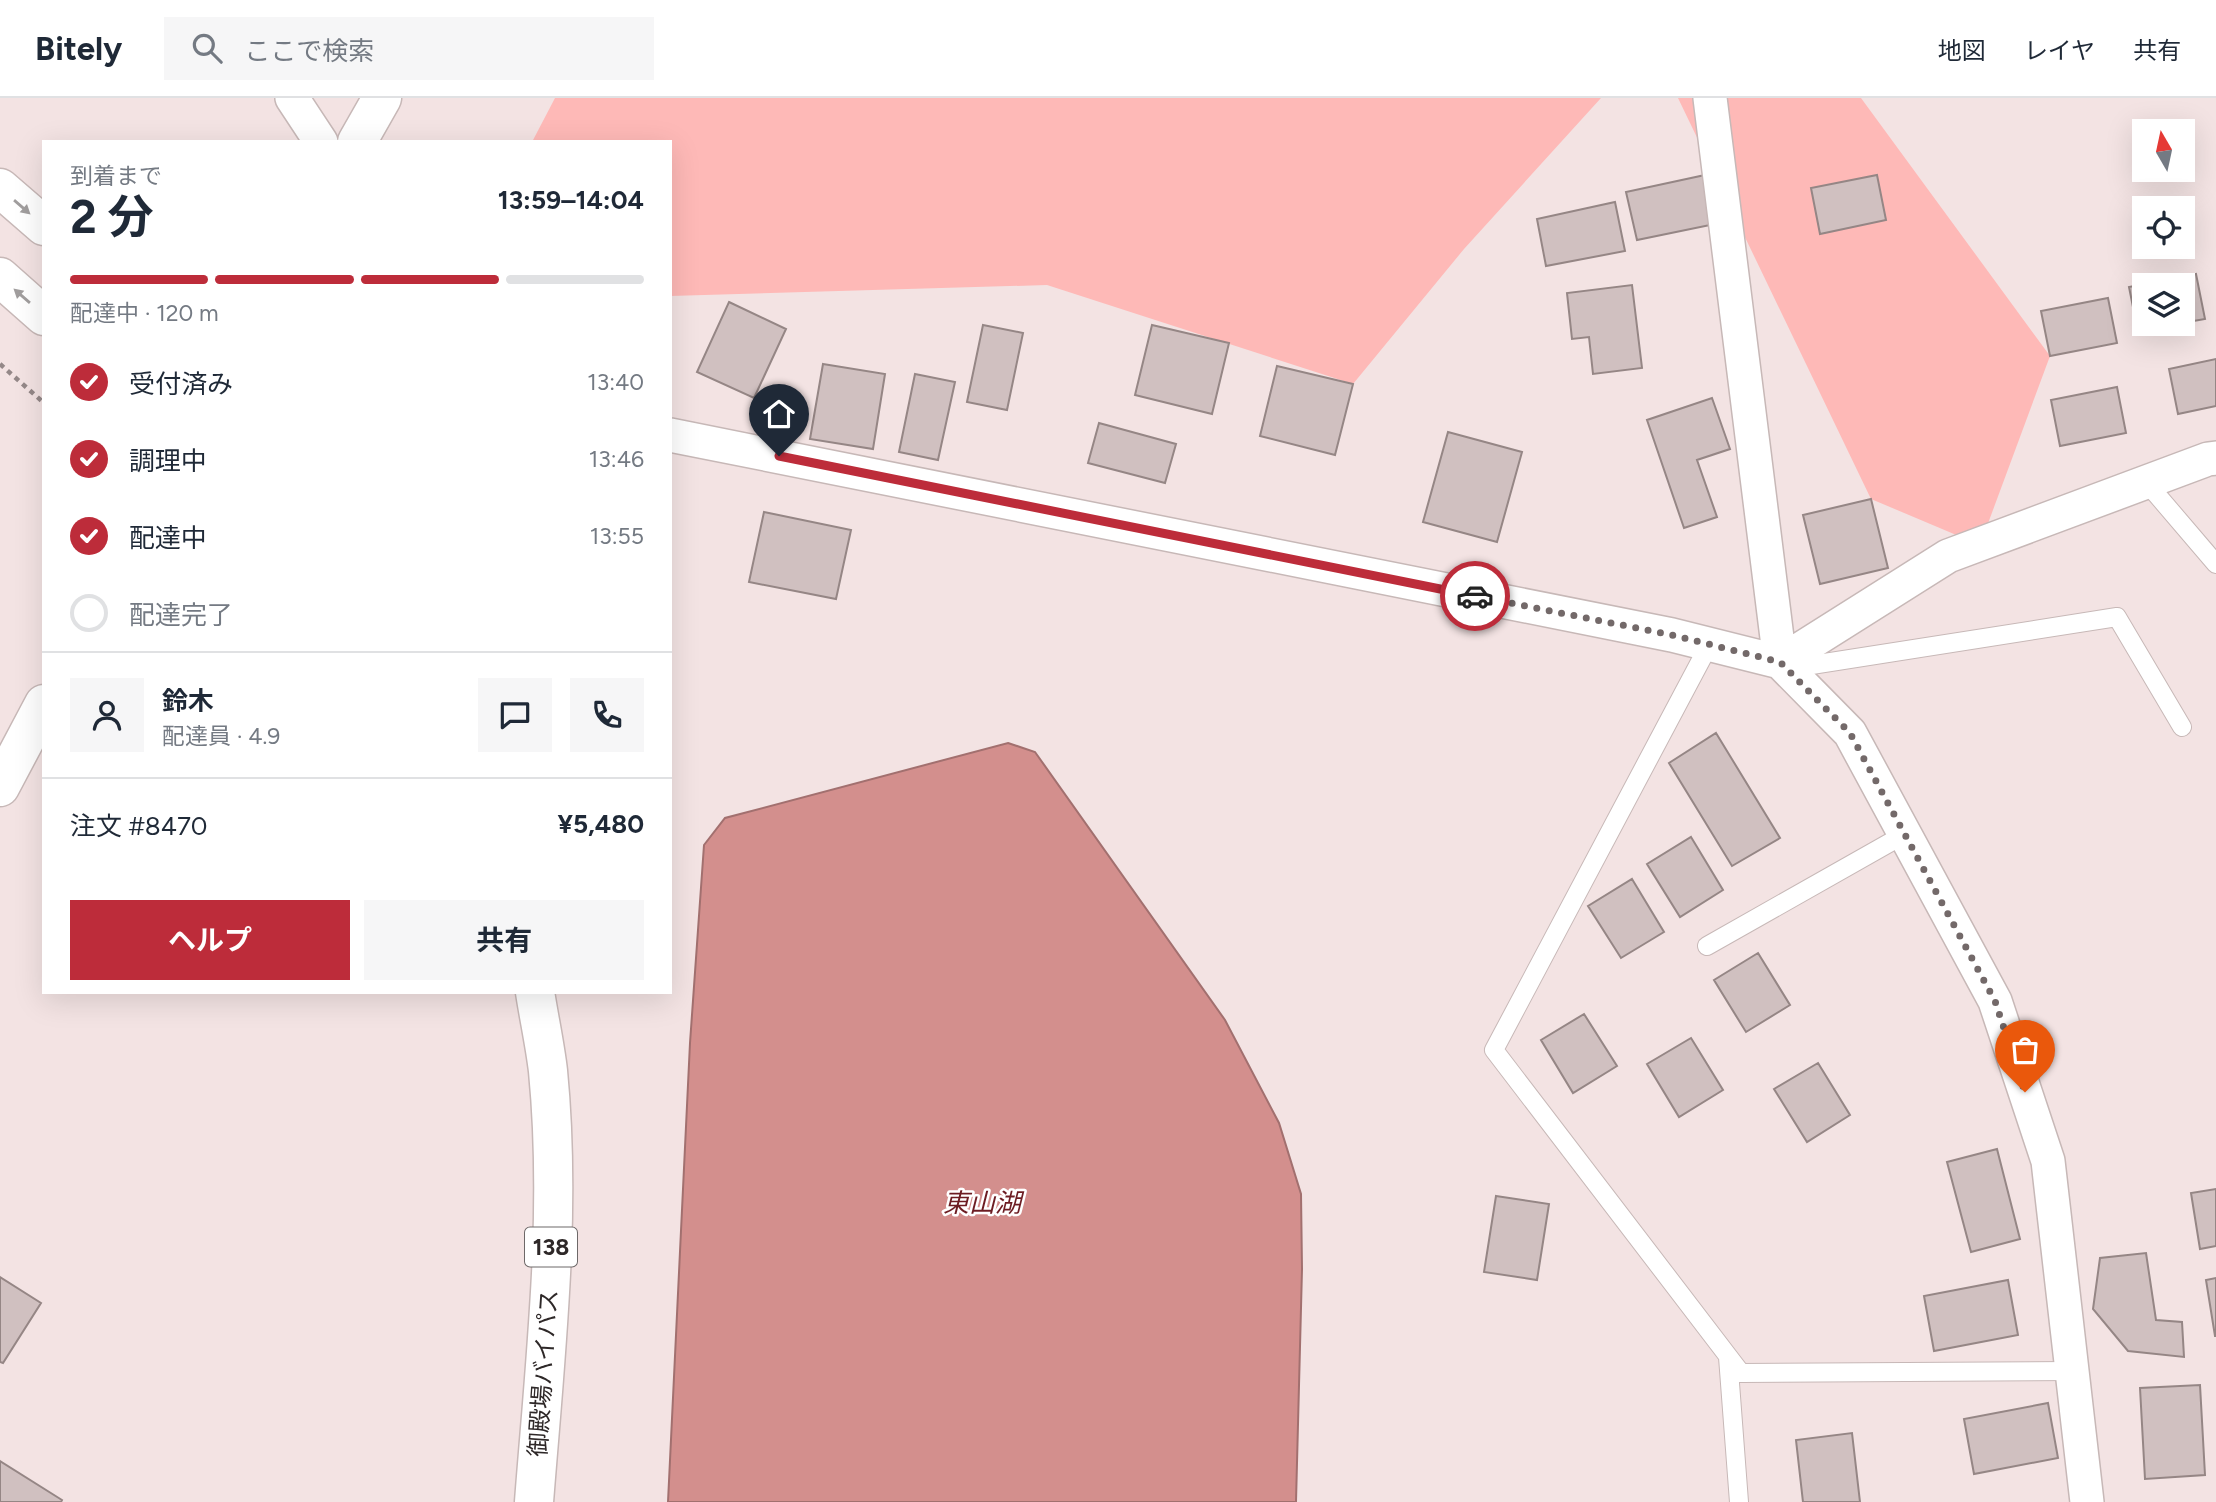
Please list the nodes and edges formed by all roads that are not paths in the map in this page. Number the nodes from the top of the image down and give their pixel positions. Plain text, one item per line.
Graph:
1 (292, 98) edge
2 (382, 98) edge
3 (1710, 98) edge
4 (320, 140) edge
5 (358, 140) edge
6 (0, 188) edge
7 (42, 224) edge
8 (0, 277) edge
9 (42, 314) edge
10 (672, 435) edge
11 (2216, 458) edge
12 (2146, 482) junction
13 (2216, 564) edge
14 (1709, 645) junction
15 (1783, 665) junction
16 (42, 708) edge
17 (2182, 727) dead end
18 (0, 787) edge
19 (1905, 834) junction
20 (1707, 946) dead end
21 (535, 994) edge
22 (1728, 1357) junction
23 (2072, 1371) junction
24 (534, 1502) edge
25 (1739, 1502) edge
26 (2087, 1502) edge

1 - 4 street
2 - 5 main road
3 - 15 street
6 -> 7 main road
9 -> 8 main road
10 - 14 street
11 - 12 street
12 - 13 lane
12 - 15 street
14 - 15 street
14 - 22 lane
15 - 17 lane
15 - 19 street
16 - 18 main road
19 - 20 lane
19 - 23 street
21 - 24 main road, 御殿場バイパス / 138
22 - 23 lane
22 - 25 lane
23 - 26 street

